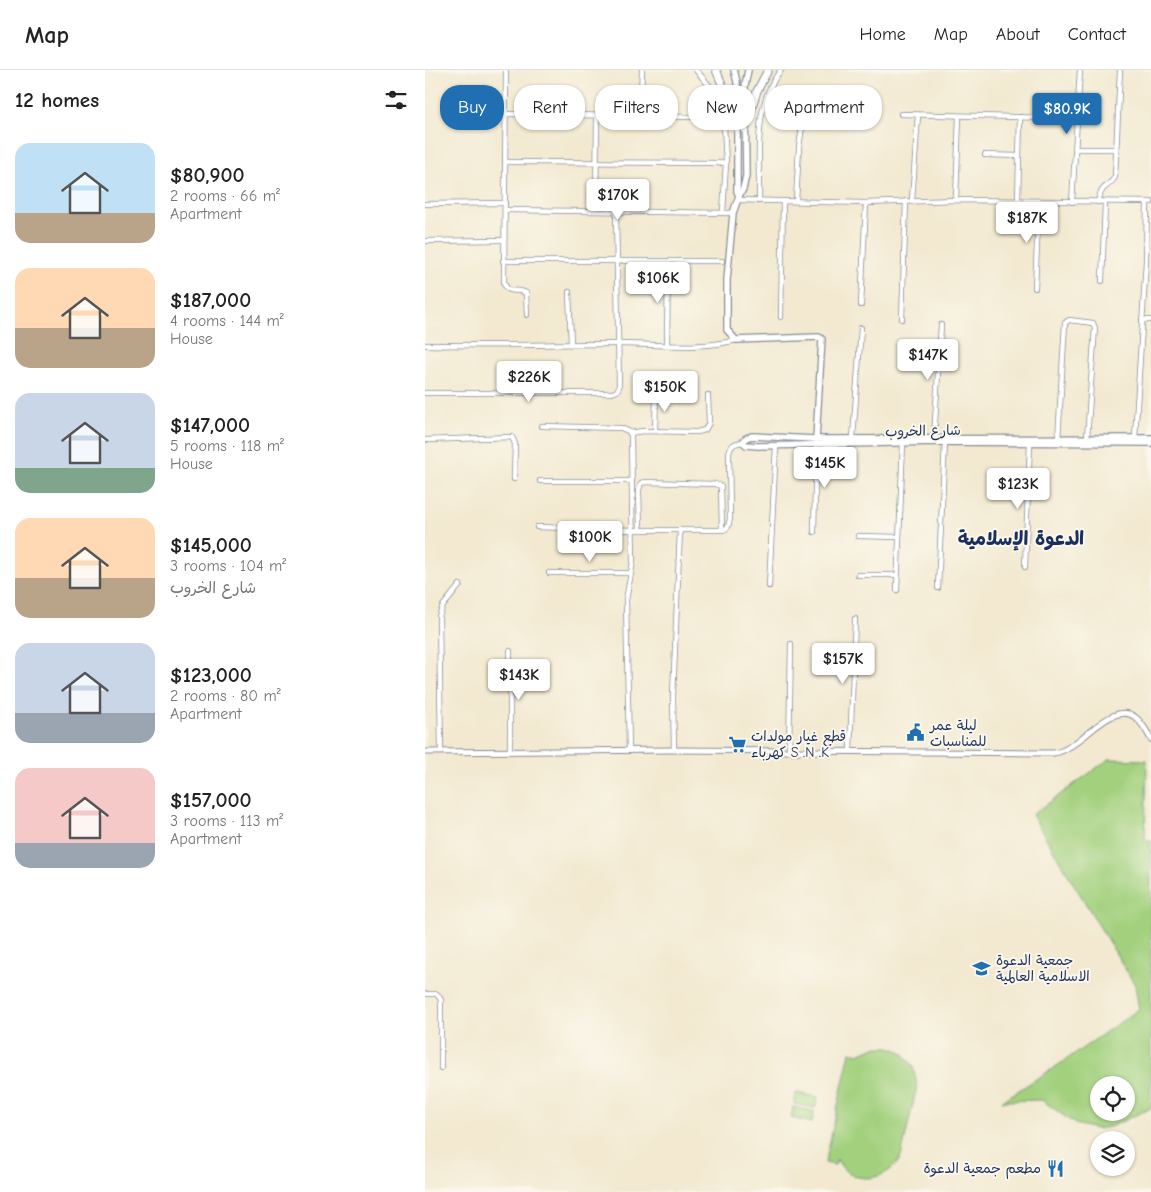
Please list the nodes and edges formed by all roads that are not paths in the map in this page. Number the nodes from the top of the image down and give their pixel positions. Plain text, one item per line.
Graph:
1 (506, 70) edge
2 (642, 70) edge
3 (695, 70) edge
4 (716, 70) edge
5 (734, 70) edge
6 (748, 70) edge
7 (768, 70) edge
8 (781, 70) edge
9 (1080, 70) edge
10 (1120, 70) edge
11 (641, 85) edge
12 (722, 85) edge
13 (737, 85) edge
14 (745, 85) edge
15 (755, 98) edge
16 (505, 114) junction
17 (901, 114) dead end
18 (918, 115) junction
19 (595, 116) edge
20 (959, 116) junction
21 (1020, 117) junction
22 (1048, 118) dead end
23 (597, 130) edge
24 (737, 130) edge
25 (745, 130) edge
26 (802, 130) edge
27 (1076, 149) junction
28 (1116, 149) junction
29 (985, 155) dead end
30 (1019, 156) junction
31 (505, 162) junction
32 (597, 163) junction
33 (726, 163) junction
34 (738, 198) junction
35 (956, 200) junction
36 (759, 201) junction
37 (783, 201) junction
38 (797, 201) junction
39 (907, 201) junction
40 (912, 201) junction
41 (1018, 201) junction
42 (1039, 201) junction
43 (1072, 202) junction
44 (1098, 202) junction
45 (1149, 202) edge
46 (505, 203) junction
47 (866, 203) junction
48 (1105, 203) junction
49 (425, 204) edge
50 (505, 210) junction
51 (596, 211) junction
52 (616, 211) junction
53 (723, 212) junction
54 (733, 213) junction
55 (504, 240) junction
56 (425, 241) edge
57 (617, 260) junction
58 (503, 261) junction
59 (722, 261) dead end
60 (1149, 261) edge
61 (668, 262) junction
62 (1102, 281) dead end
63 (1035, 288) dead end
64 (569, 292) dead end
65 (861, 305) dead end
66 (527, 315) dead end
67 (781, 317) dead end
68 (902, 319) dead end
69 (1143, 320) junction
70 (1151, 320) edge
71 (941, 325) dead end
72 (861, 328) dead end
73 (736, 340) junction
74 (571, 344) junction
75 (619, 344) junction
76 (425, 345) edge
77 (667, 345) junction
78 (425, 393) edge
79 (656, 395) dead end
80 (708, 395) dead end
81 (542, 426) dead end
82 (655, 431) junction
83 (630, 433) junction
84 (853, 438) junction
85 (935, 438) junction
86 (1087, 438) junction
87 (1135, 438) junction
88 (1151, 438) edge
89 (425, 440) edge
90 (1058, 440) junction
91 (743, 442) junction
92 (945, 442) junction
93 (816, 443) junction
94 (903, 443) junction
95 (1030, 443) junction
96 (1151, 443) edge
97 (776, 446) junction
98 (514, 479) dead end
99 (540, 481) dead end
100 (632, 481) junction
101 (537, 527) dead end
102 (633, 530) junction
103 (640, 530) junction
104 (680, 530) junction
105 (722, 530) junction
106 (814, 532) dead end
107 (858, 536) dead end
108 (899, 536) junction
109 (1025, 567) dead end
110 (549, 573) dead end
111 (631, 573) junction
112 (858, 575) dead end
113 (897, 575) junction
114 (460, 585) dead end
115 (769, 586) dead end
116 (938, 588) dead end
117 (897, 590) dead end
118 (855, 619) dead end
119 (791, 644) dead end
120 (509, 651) dead end
121 (1151, 739) edge
122 (674, 750) junction
123 (629, 751) junction
124 (789, 751) junction
125 (850, 751) junction
126 (425, 752) edge
127 (441, 752) junction
128 (510, 752) junction
129 (425, 994) edge
130 (441, 1068) dead end

1 - 16 street
2 - 11 street
3 - 33 street
4 - 12 main road
5 - 13 main road
6 - 14 main road
7 - 15 main road
8 - 36 street
9 - 27 street
10 - 28 street
16 - 19 street
16 - 31 street
17 - 18 street
18 - 20 street
18 - 40 street
20 - 21 street
20 - 35 street
21 - 22 street
21 - 30 street
23 - 32 street
24 - 34 main road
25 - 34 main road
26 - 38 street
27 - 28 street
27 - 43 street
28 - 44 street
29 - 30 street
30 - 41 street
31 - 32 street
31 - 46 street
32 - 33 street
32 - 51 street
33 - 53 street
34 - 36 street
34 - 54 main road
35 - 40 street
35 - 41 street
36 - 37 street
37 - 38 street
37 - 67 street
38 - 47 street
39 - 40 street
39 - 47 street
39 - 68 street
41 - 42 street
42 - 43 street
42 - 63 street
43 - 44 street
44 - 48 street
45 - 48 street
45 - 60 street
46 - 49 street
46 - 50 street
47 - 65 street
48 - 62 street
50 - 51 street
50 - 55 street
51 - 52 street
52 - 53 street
52 - 57 street
53 - 54 street
54 - 73 main road
55 - 56 street
55 - 58 street
57 - 58 street
57 - 61 street
57 - 75 street
58 - 66 street
59 - 61 street
60 - 69 street
61 - 77 street
64 - 74 street
69 - 70 street
69 - 87 street
71 - 85 street
72 - 84 street
73 - 77 street
73 - 93 main road
74 - 75 street
74 - 76 street
75 - 77 street
75 - 78 street
79 - 82 street
80 - 82 street
81 - 83 street
82 - 83 street
83 - 100 street
84 - 85 main road, شارع الخروب
84 - 93 main road, شارع الخروب
85 - 90 main road, شارع الخروب
86 - 87 main road, شارع الخروب
86 - 90 main road, شارع الخروب
86 - 90 street
87 - 88 main road, شارع الخروب
89 - 98 street
90 - 95 main road, شارع الخروب
90 - 96 main road, شارع الخروب
91 - 93 main road, شارع الخروب
91 - 97 main road, شارع الخروب
91 - 105 street
92 - 94 main road, شارع الخروب
92 - 95 main road, شارع الخروب
92 - 116 street
93 - 94 main road, شارع الخروب
93 - 97 main road, شارع الخروب
93 - 106 street
94 - 108 street
95 - 109 street
97 - 115 street
99 - 100 street
100 - 102 street
101 - 102 street
102 - 103 street
102 - 111 street
103 - 104 street
103 - 105 street
104 - 105 street
104 - 122 street
107 - 108 street
108 - 113 street
110 - 111 street
111 - 123 street
112 - 113 street
113 - 117 street
114 - 127 street
118 - 125 street
119 - 124 street
120 - 128 street
121 - 125 street
122 - 123 street
122 - 124 street
123 - 128 street
124 - 125 street
126 - 127 street
127 - 128 street
129 - 130 street

